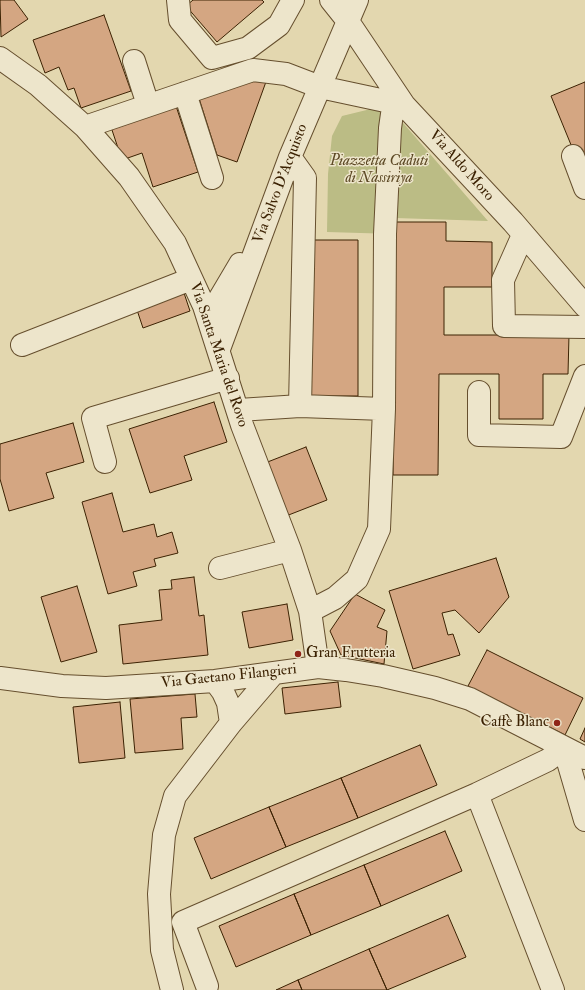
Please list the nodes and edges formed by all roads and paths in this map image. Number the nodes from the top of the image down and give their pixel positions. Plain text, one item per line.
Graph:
1 (178, 0) edge
2 (293, 0) edge
3 (331, 0) edge
4 (357, 0) edge
5 (349, 10) edge
6 (0, 58) edge
7 (134, 61) dead end
8 (320, 88) junction
9 (185, 93) junction
10 (404, 105) junction
11 (148, 106) junction
12 (85, 127) junction
13 (573, 156) dead end
14 (290, 158) junction
15 (212, 178) dead end
16 (585, 188) edge
17 (269, 215) junction
18 (523, 235) junction
19 (191, 279) junction
20 (585, 306) edge
21 (208, 318) junction
22 (585, 327) edge
23 (22, 345) dead end
24 (219, 349) junction
25 (585, 376) edge
26 (228, 378) junction
27 (478, 392) dead end
28 (300, 406) junction
29 (384, 409) junction
30 (238, 410) junction
31 (105, 462) dead end
32 (290, 550) junction
33 (220, 568) dead end
34 (310, 611) junction
35 (318, 667) junction
36 (273, 674) junction
37 (0, 678) edge
38 (214, 682) junction
39 (231, 723) junction
40 (564, 748) junction
41 (585, 758) edge
42 (477, 794) junction
43 (585, 820) edge
44 (207, 986) dead end
45 (550, 989) edge
46 (172, 990) edge

1 - 2 street
3 - 5 street, Via Aldo Moro
4 - 5 street, Via Salvo D'Acquisto
5 - 8 street, Via Salvo D'Acquisto
5 - 10 street, Via Aldo Moro
6 - 12 street, Via Santa Maria del Rovo
7 - 11 street
8 - 9 street
8 - 10 street
8 - 14 street, Via Salvo D'Acquisto
9 - 11 street
9 - 15 street
10 - 18 street, Via Aldo Moro
10 - 29 street
11 - 12 street
12 - 19 street, Via Santa Maria del Rovo
13 - 16 street
14 - 17 street, Via Salvo D'Acquisto
14 - 28 street
17 - 21 street
17 - 24 street, Via Salvo D'Acquisto
18 - 20 street, Via Aldo Moro
18 - 22 street
19 - 21 street, Via Santa Maria del Rovo
19 - 23 street
21 - 24 street, Via Santa Maria del Rovo
24 - 26 street, Via Santa Maria del Rovo
25 - 27 street
26 - 30 street, Via Santa Maria del Rovo
26 - 31 street
28 - 29 street
28 - 30 street
29 - 34 street
30 - 32 street, Via Santa Maria del Rovo
32 - 33 street
32 - 34 street, Via Santa Maria del Rovo
34 - 35 street, Via Santa Maria del Rovo
35 - 36 street, Via Gaetano Filangieri
35 - 40 street, Via Gaetano Filangieri
36 - 38 street, Via Gaetano Filangieri
36 - 39 street
37 - 38 street, Via Gaetano Filangieri
38 - 39 street
39 - 46 street
40 - 41 street, Via Gaetano Filangieri
40 - 42 street
40 - 43 street
42 - 44 street
42 - 45 street

